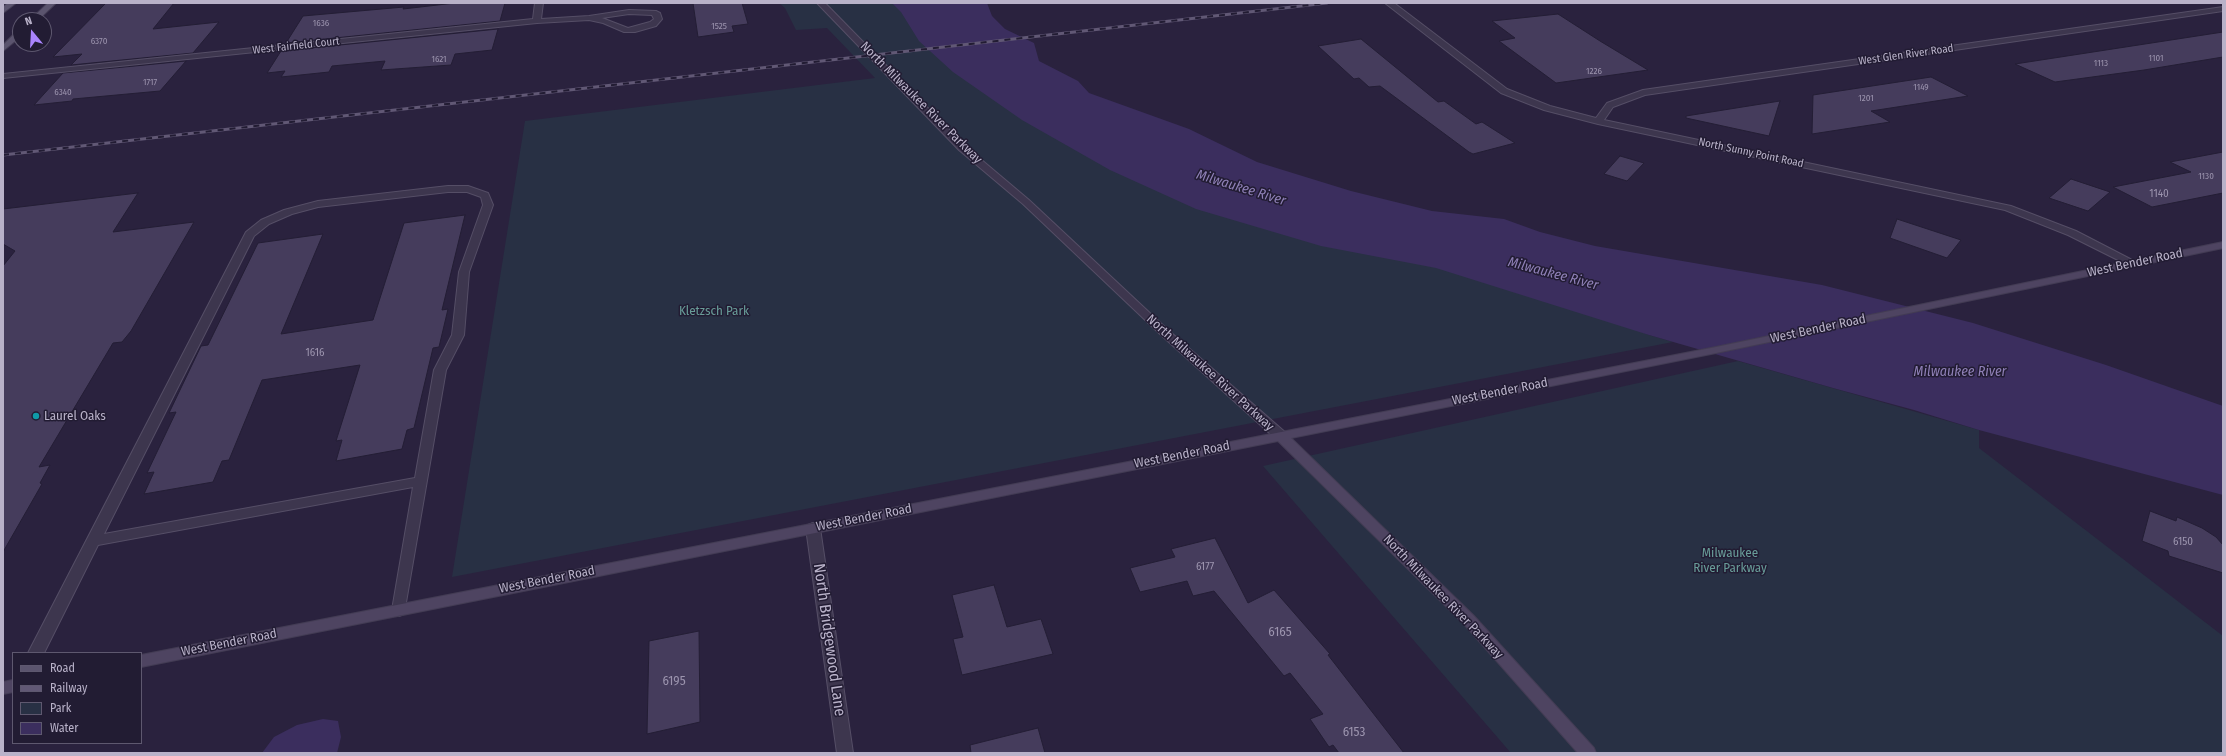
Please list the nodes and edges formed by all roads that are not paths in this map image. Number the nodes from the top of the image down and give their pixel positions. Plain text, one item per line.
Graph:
1 (12, 3) edge
2 (52, 3) edge
3 (539, 3) edge
4 (821, 3) edge
5 (1389, 3) edge
6 (2223, 9) edge
7 (3, 11) edge
8 (42, 12) edge
9 (589, 18) junction
10 (537, 21) junction
11 (12, 41) edge
12 (3, 49) edge
13 (3, 76) edge
14 (1598, 121) junction
15 (2223, 245) edge
16 (2132, 264) junction
17 (1280, 436) junction
18 (421, 481) junction
19 (813, 528) junction
20 (93, 541) junction
21 (399, 610) junction
22 (37, 652) edge
23 (142, 661) edge
24 (845, 753) edge
25 (1588, 753) edge

1 - 7 main road
2 - 8 main road
3 - 10 street
4 - 17 street, North Milwaukee River Parkway
5 - 14 street, North Sunny Point Road
6 - 14 street, West Glen River Road
9 - 9 street, West Fairfield Court
9 - 10 street, West Fairfield Court
10 - 13 street, West Fairfield Court
11 - 12 main road
14 - 16 street, North Sunny Point Road
15 - 16 street, West Bender Road
16 - 17 street, West Bender Road
17 - 19 street, West Bender Road
17 - 25 street, North Milwaukee River Parkway
18 - 20 street
18 - 20 street
18 - 21 street
19 - 21 street, West Bender Road
19 - 24 street, North Bridgewood Lane
20 - 22 street
21 - 23 street, West Bender Road

